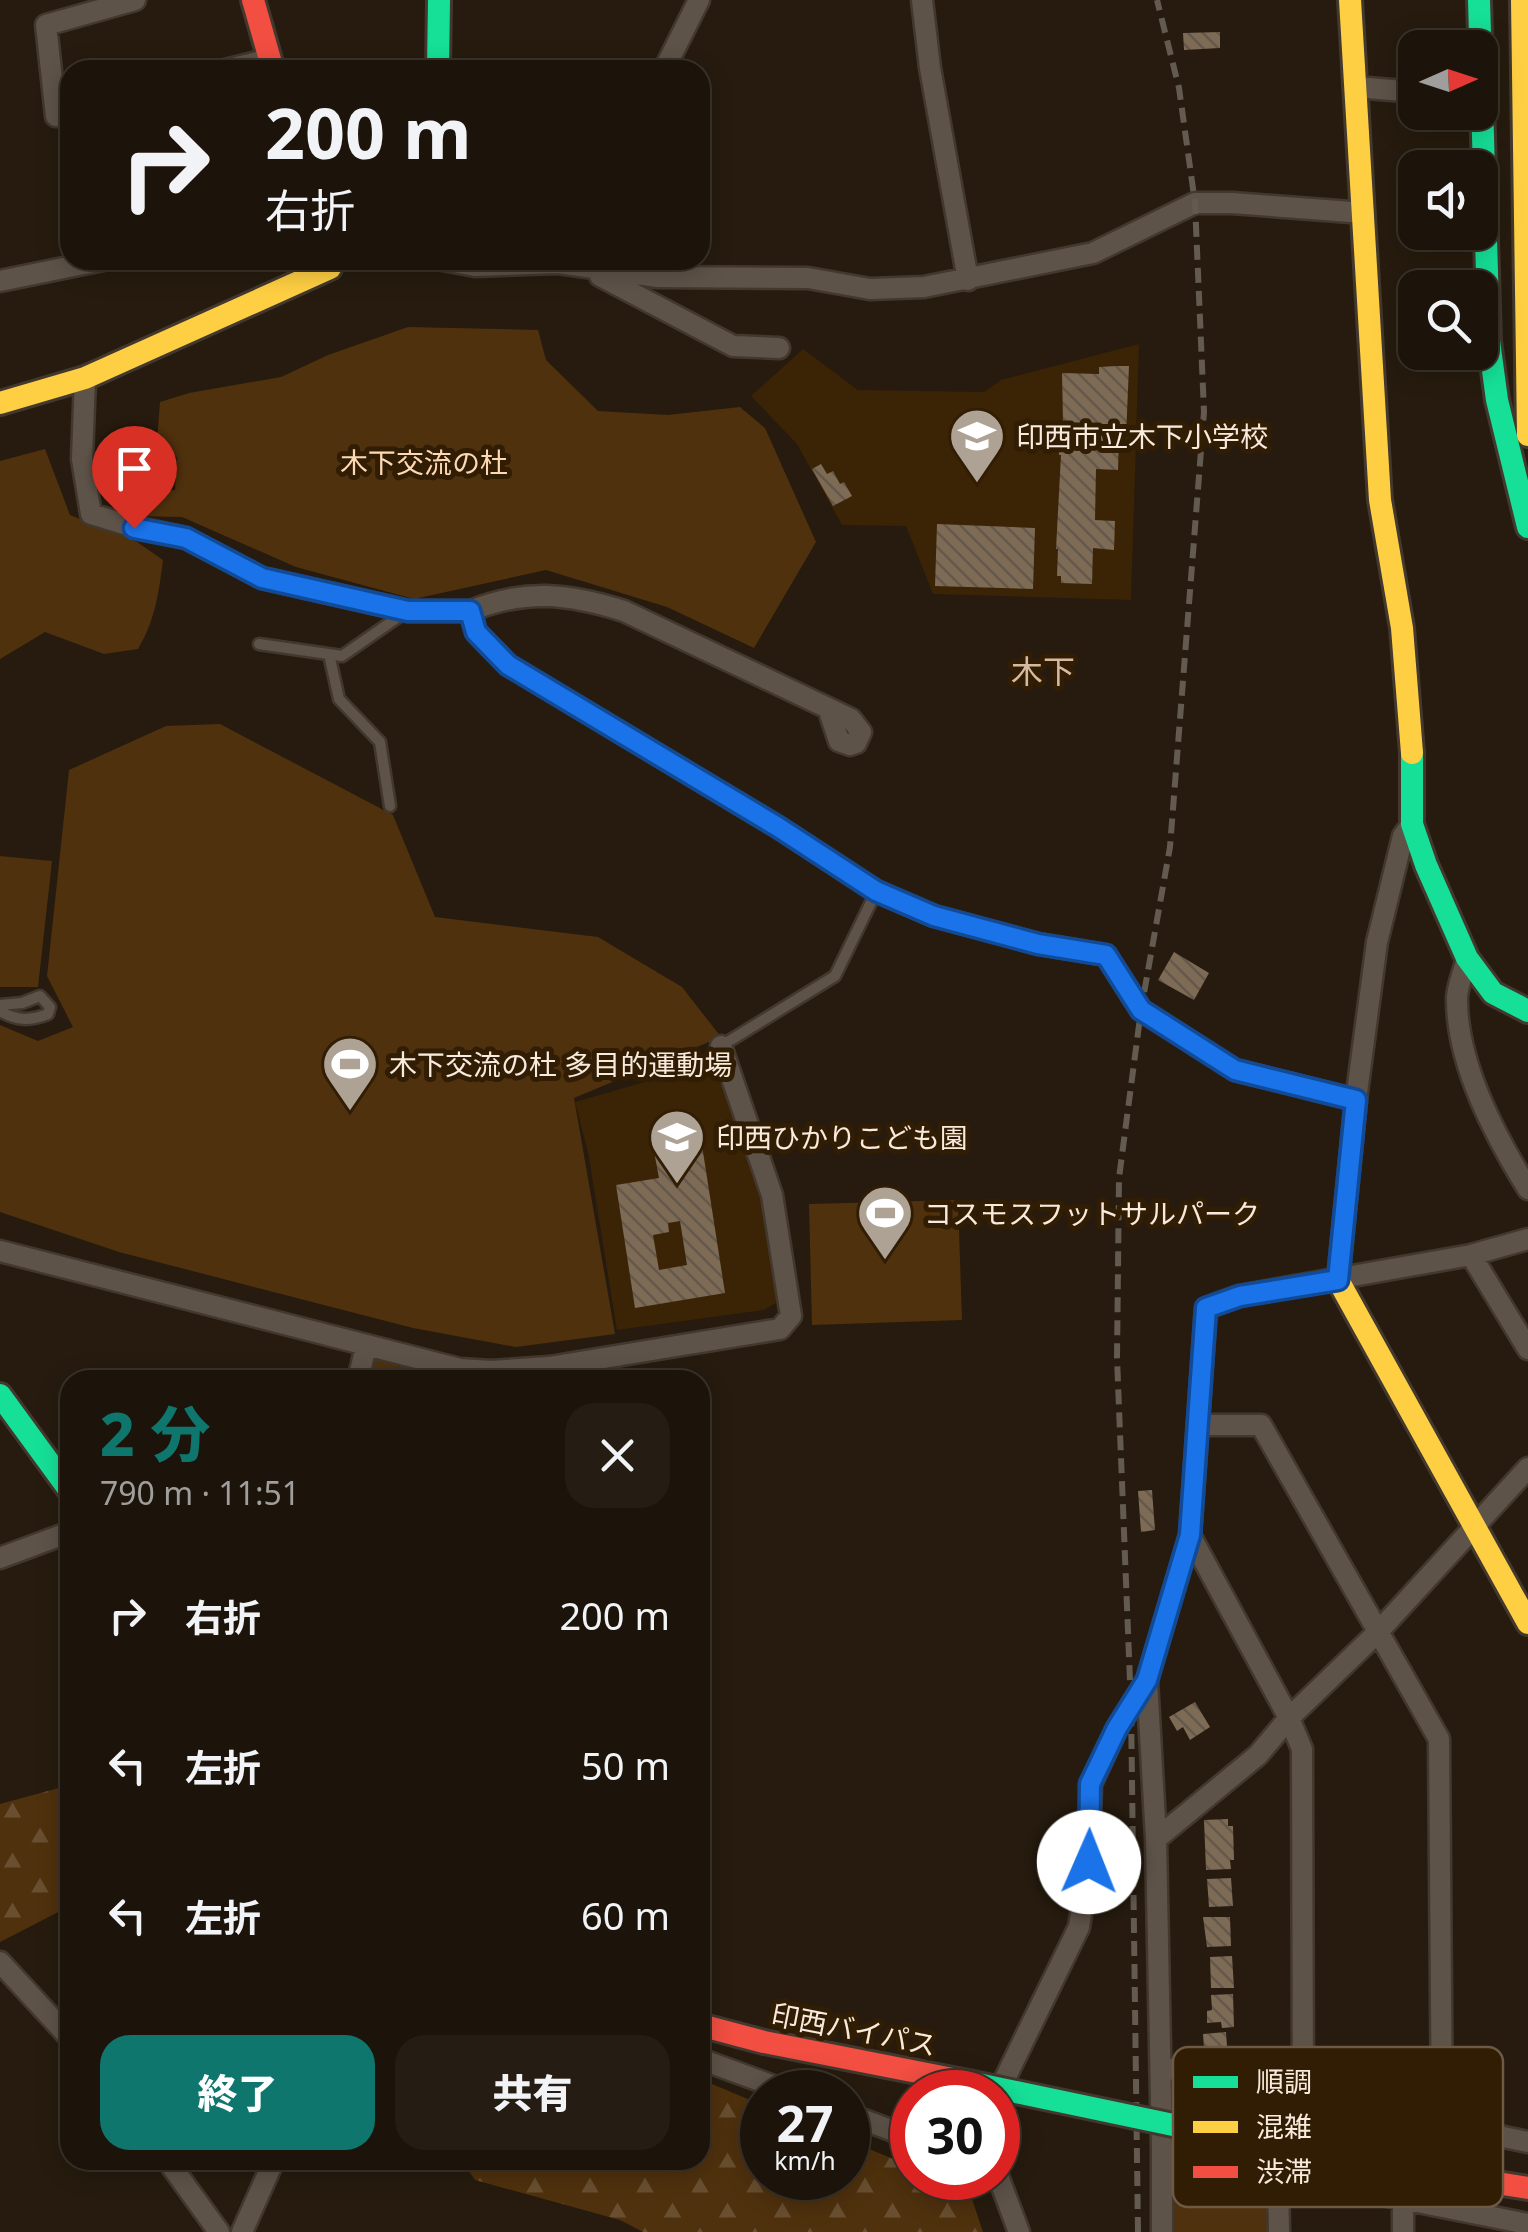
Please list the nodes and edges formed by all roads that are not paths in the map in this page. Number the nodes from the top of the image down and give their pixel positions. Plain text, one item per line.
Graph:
1 (135, 0) edge
2 (253, 0) edge
3 (439, 0) edge
4 (699, 0) edge
5 (922, 0) edge
6 (1350, 0) edge
7 (1479, 0) edge
8 (1522, 0) edge
9 (1480, 30) edge
10 (271, 60) edge
11 (438, 60) edge
12 (669, 60) edge
13 (1356, 87) junction
14 (1398, 91) edge
15 (60, 115) edge
16 (1482, 130) edge
17 (1364, 212) junction
18 (60, 269) edge
19 (320, 270) edge
20 (588, 270) edge
21 (608, 270) edge
22 (968, 280) junction
23 (0, 281) edge
24 (779, 348) dead end
25 (85, 378) junction
26 (0, 403) edge
27 (1528, 435) edge
28 (1528, 527) edge
29 (408, 611) junction
30 (470, 611) junction
31 (259, 644) dead end
32 (329, 654) junction
33 (828, 708) dead end
34 (390, 806) dead end
35 (1412, 824) junction
36 (876, 891) junction
37 (1468, 958) junction
38 (1528, 1011) edge
39 (721, 1046) joint
40 (1356, 1100) junction
41 (1528, 1189) edge
42 (1528, 1239) edge
43 (0, 1252) edge
44 (1471, 1255) junction
45 (1338, 1280) junction
46 (366, 1346) junction
47 (1528, 1349) edge
48 (360, 1370) edge
49 (0, 1395) edge
50 (1199, 1424) junction
51 (1528, 1468) edge
52 (60, 1477) edge
53 (1473, 1526) junction
54 (1190, 1535) junction
55 (60, 1536) edge
56 (0, 1558) edge
57 (1528, 1623) edge
58 (1378, 1632) junction
59 (1147, 1680) junction
60 (1289, 1718) junction
61 (1156, 1839) junction
62 (0, 1962) edge
63 (60, 2027) edge
64 (710, 2028) edge
65 (1302, 2047) edge
66 (1441, 2047) edge
67 (710, 2063) edge
68 (1161, 2068) junction
69 (1010, 2070) edge
70 (1173, 2070) edge
71 (740, 2074) edge
72 (1173, 2125) edge
73 (1503, 2137) edge
74 (1528, 2142) edge
75 (1162, 2151) junction
76 (1173, 2153) edge
77 (173, 2170) edge
78 (270, 2170) edge
79 (1503, 2184) edge
80 (1528, 2188) edge
81 (1007, 2200) edge
82 (1279, 2207) edge
83 (1439, 2207) edge
84 (1528, 2224) edge
85 (218, 2232) edge
86 (242, 2232) edge
87 (1019, 2232) edge
88 (1162, 2232) edge
89 (1279, 2232) edge

1 - 15 street
2 - 10 main road
3 - 11 main road
4 - 12 street
5 - 22 street
6 - 13 main road
7 - 9 main road
8 - 27 main road
13 - 14 street
13 - 17 main road
16 - 28 main road
17 - 22 street
17 - 35 main road
18 - 23 street
19 - 25 main road
20 - 24 street
21 - 22 street
25 - 26 main road
25 - 29 street
29 - 30 street
29 - 32 lane
30 - 33 street
30 - 36 street
31 - 32 lane
32 - 34 lane
35 - 37 main road
35 - 40 street
36 - 39 lane
36 - 40 street
37 - 38 main road
37 - 41 street
39 - 46 street
40 - 45 street
42 - 44 street
43 - 46 street
44 - 45 street
44 - 47 street
45 - 50 street
45 - 53 main road
46 - 48 street
49 - 52 main road
50 - 54 street
50 - 58 street
51 - 53 street
53 - 57 main road
53 - 58 street
54 - 59 street
54 - 60 street
55 - 56 street
58 - 60 street
58 - 66 street
59 - 61 street
59 - 69 street
60 - 61 street
60 - 65 street
61 - 68 street
62 - 63 street
64 - 72 main road, 印西バイパス, bridge
67 - 71 street
68 - 70 street
68 - 75 street
73 - 74 street
75 - 76 street
75 - 88 street
77 - 85 street
78 - 86 street
79 - 80 main road, 印西バイパス, bridge
81 - 87 street
82 - 89 street
83 - 84 street

